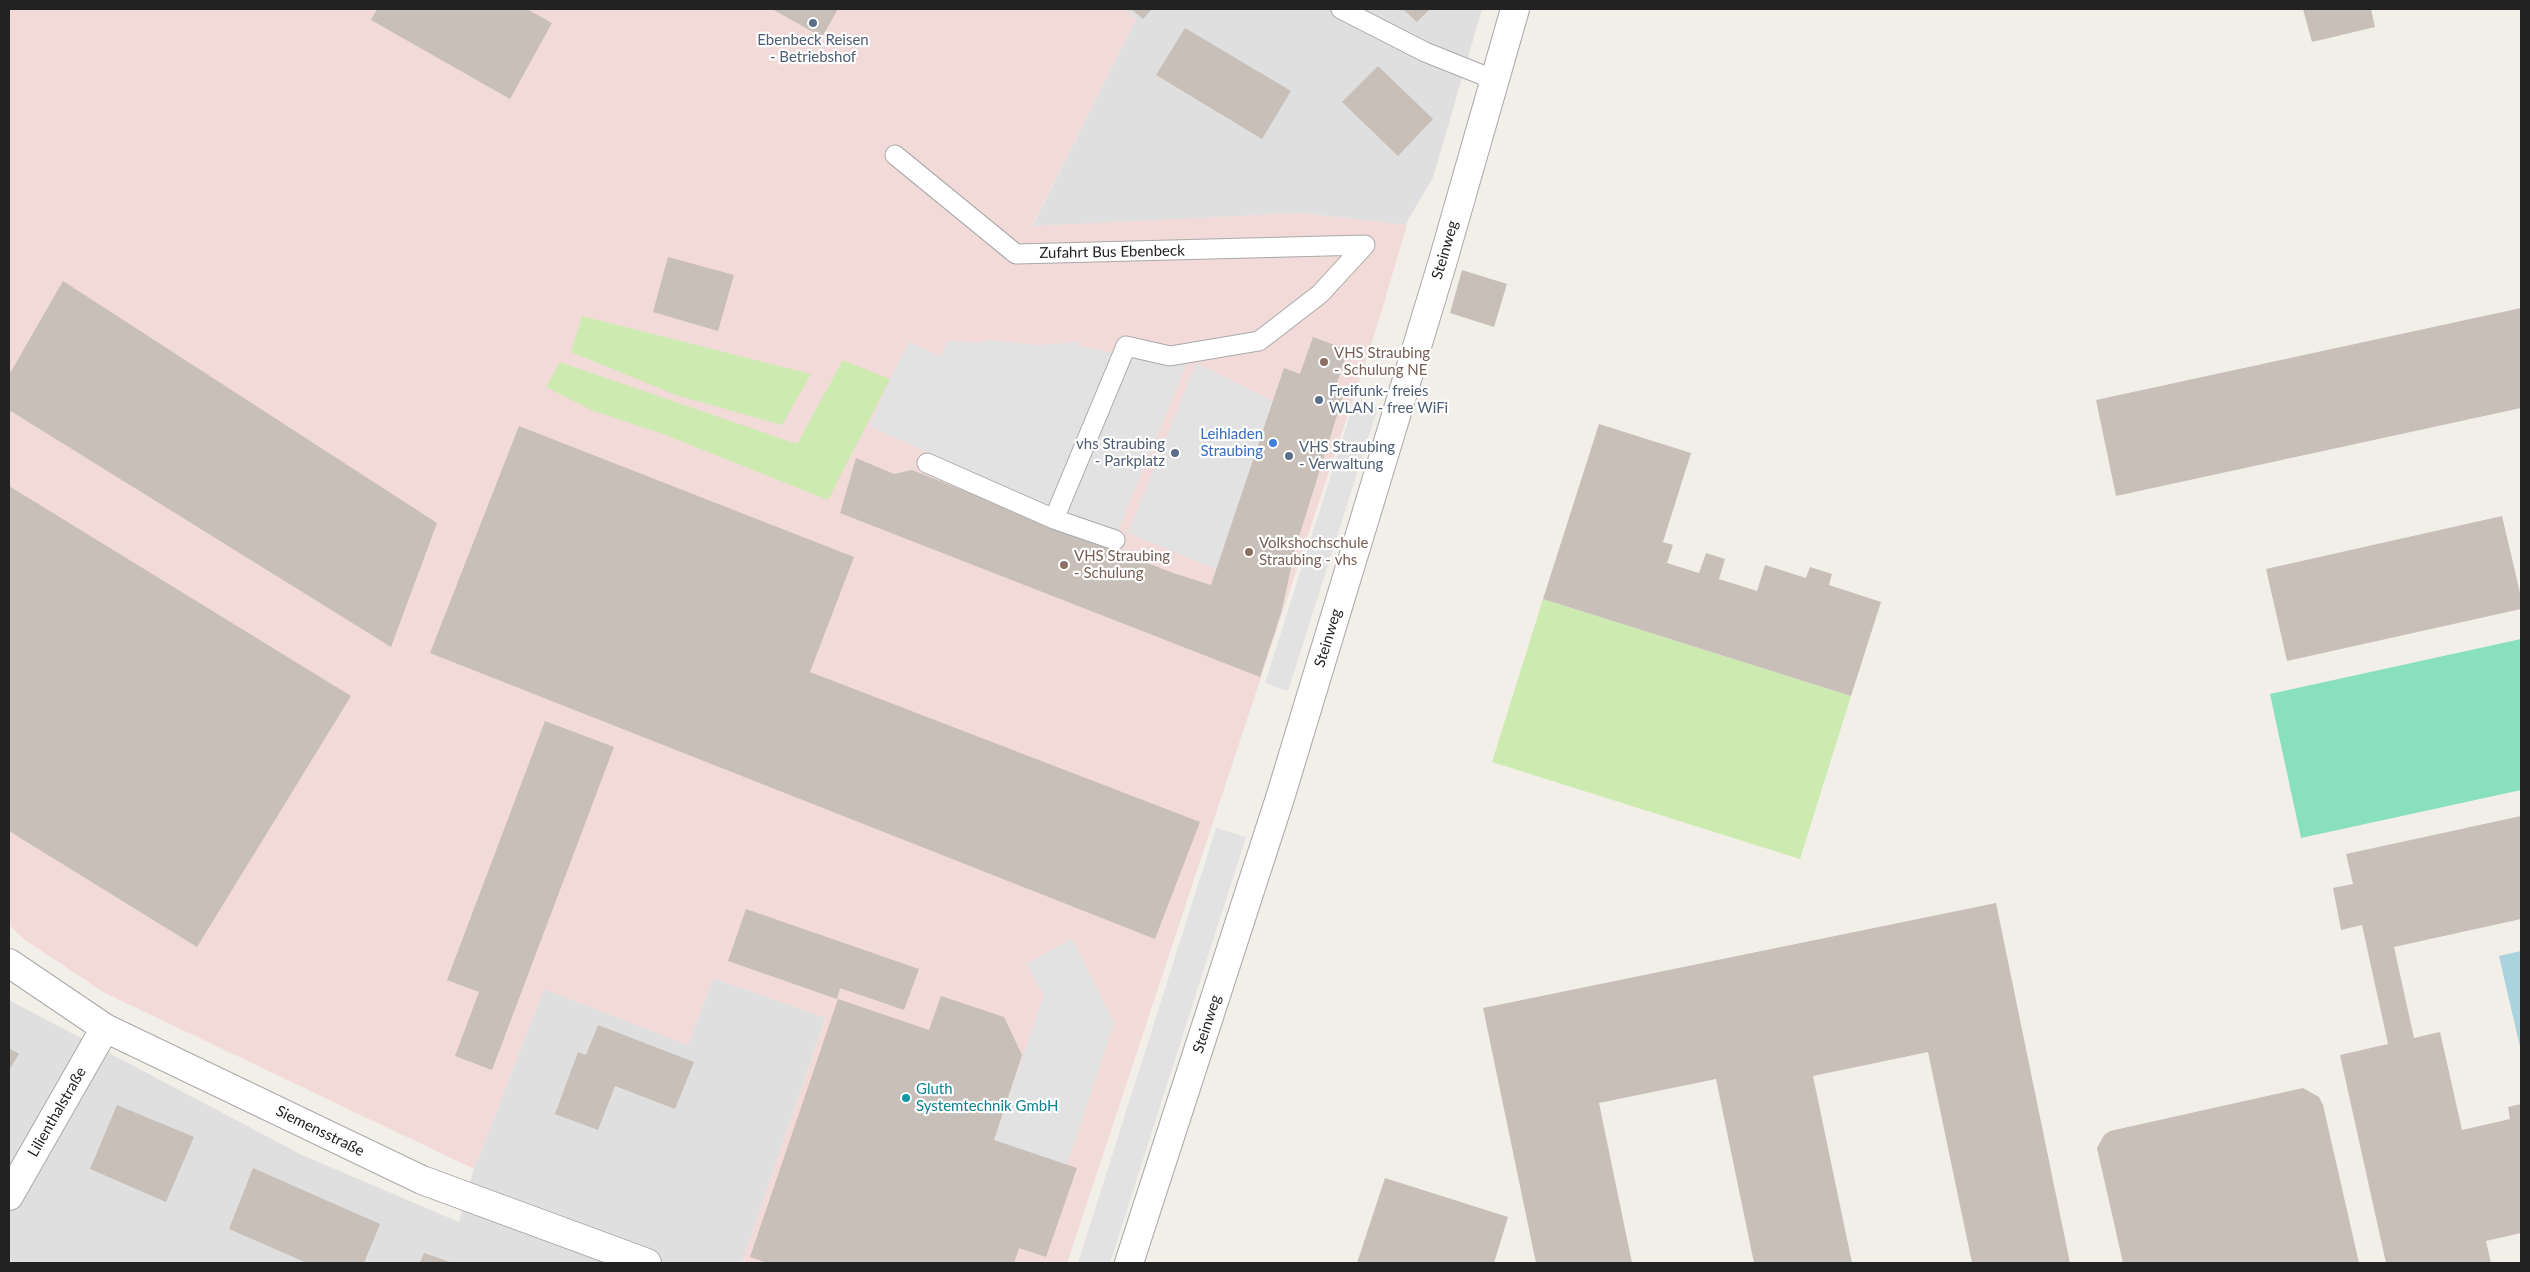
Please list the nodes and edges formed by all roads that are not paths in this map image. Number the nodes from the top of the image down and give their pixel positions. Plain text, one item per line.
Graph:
1 (1341, 9) edge
2 (1515, 9) edge
3 (1495, 80) junction
4 (895, 155) dead end
5 (927, 463) dead end
6 (1054, 519) junction
7 (1115, 540) dead end
8 (9, 963) edge
9 (105, 1028) junction
10 (9, 1196) edge
11 (648, 1263) edge
12 (1129, 1263) edge

1 - 3 lane
2 - 3 street, Steinweg
3 - 12 street, Steinweg
4 - 6 lane, Zufahrt Bus Ebenbeck
5 - 6 lane
6 - 7 lane
8 - 9 street, Siemensstraße
9 - 10 street, Lilienthalstraße
9 - 11 street, Siemensstraße

